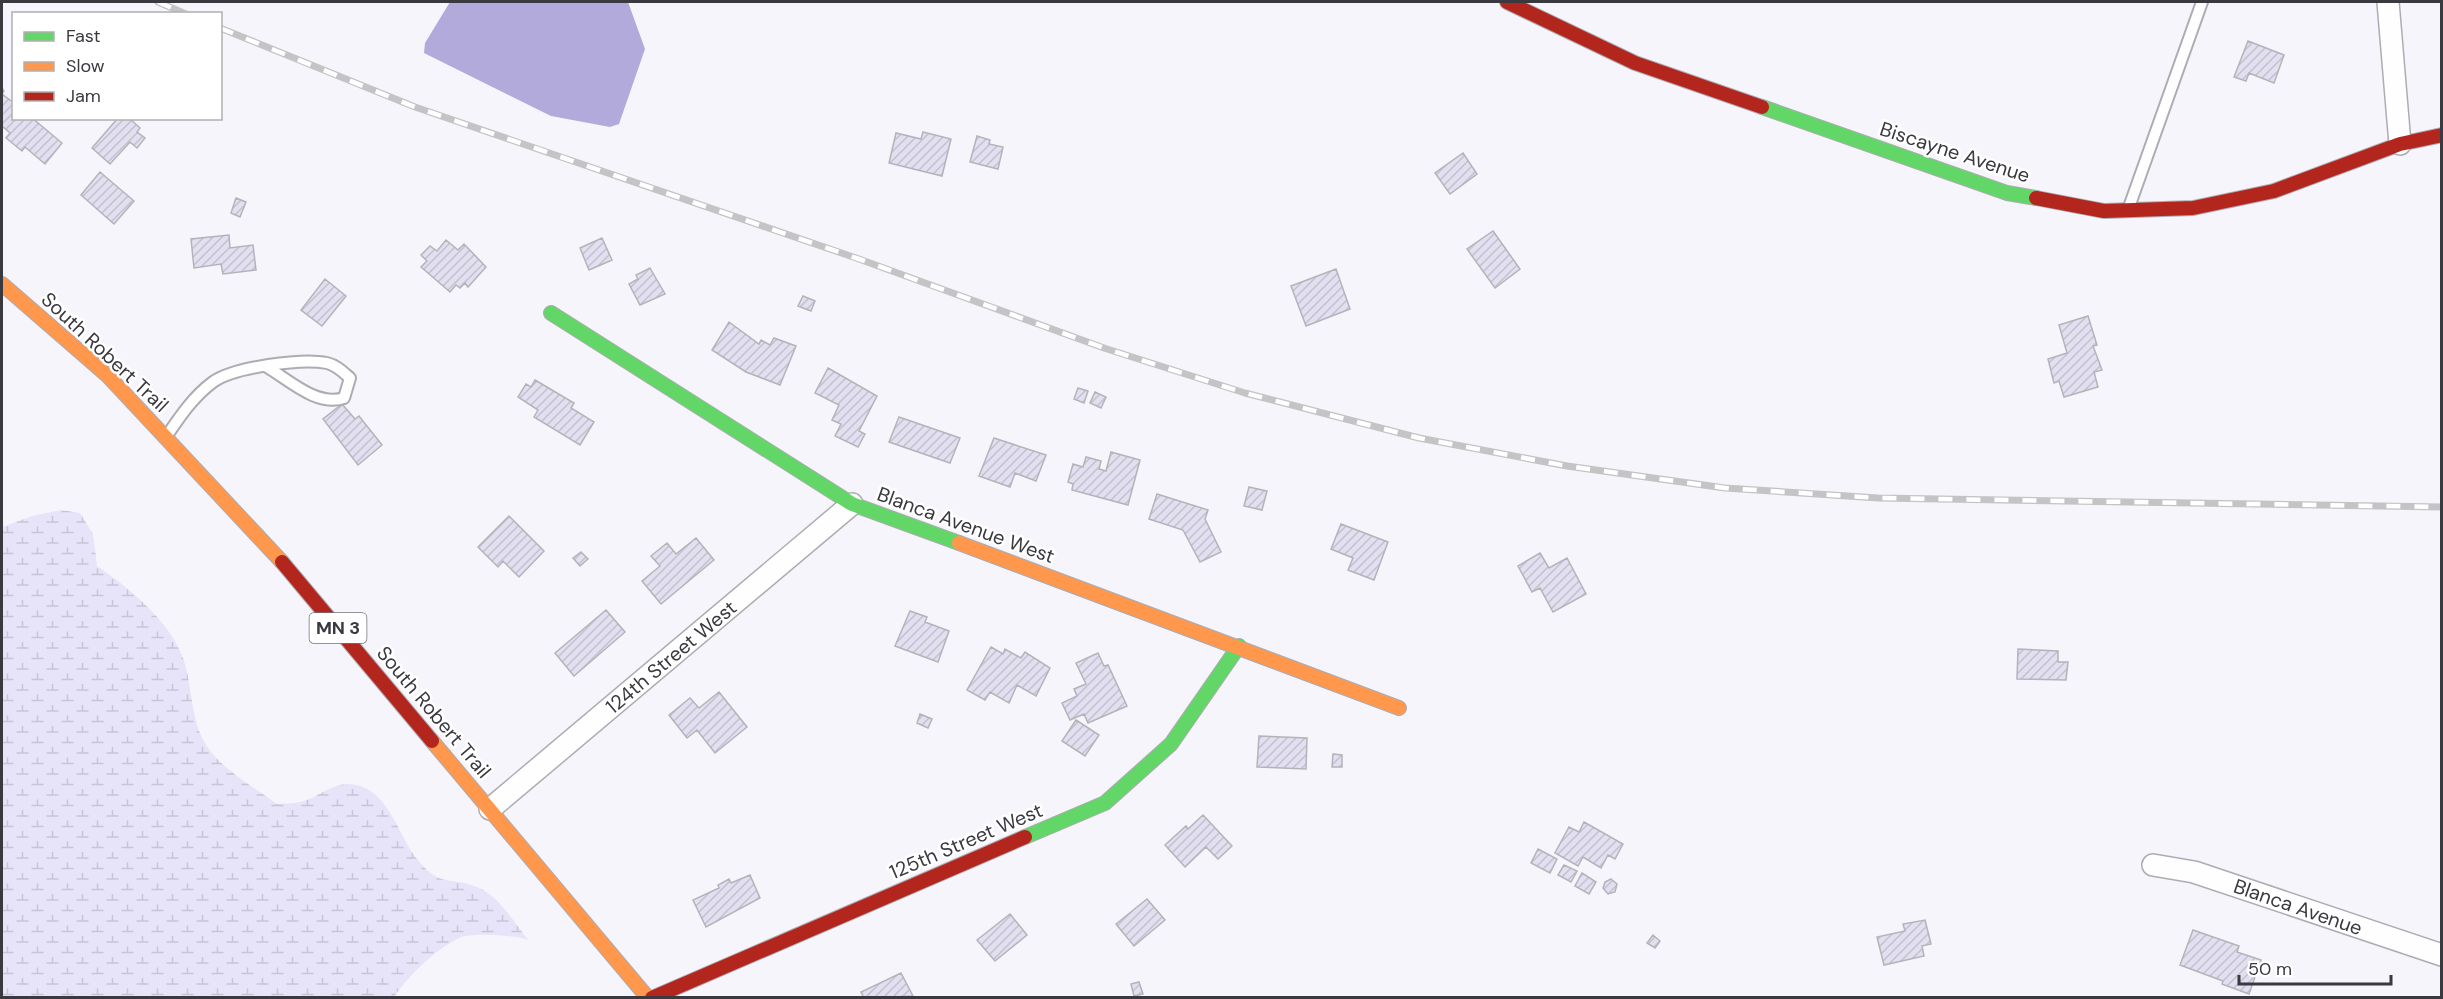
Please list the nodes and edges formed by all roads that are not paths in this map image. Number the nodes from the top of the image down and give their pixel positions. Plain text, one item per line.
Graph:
1 (1507, 2) edge
2 (2202, 2) edge
3 (2388, 2) edge
4 (2442, 135) edge
5 (2400, 144) junction
6 (2128, 210) junction
7 (2, 284) edge
8 (551, 313) dead end
9 (267, 367) junction
10 (166, 437) junction
11 (852, 504) junction
12 (1239, 646) junction
13 (1399, 708) dead end
14 (490, 810) junction
15 (2153, 865) dead end
16 (2442, 955) edge
17 (650, 998) edge

1 - 6 street, Biscayne Avenue
2 - 6 lane
3 - 5 street
4 - 5 street, Biscayne Avenue
5 - 6 street, Biscayne Avenue
7 - 10 street, South Robert Trail / MN 3
8 - 11 street, Blanca Avenue West
9 - 9 lane
9 - 10 lane
10 - 14 street, South Robert Trail / MN 3
11 - 12 street, Blanca Avenue West
11 - 14 street, 124th Street West
12 - 13 street, Blanca Avenue West
12 - 17 street, 125th Street West
14 - 17 street, South Robert Trail / MN 3
15 - 16 street, Blanca Avenue

